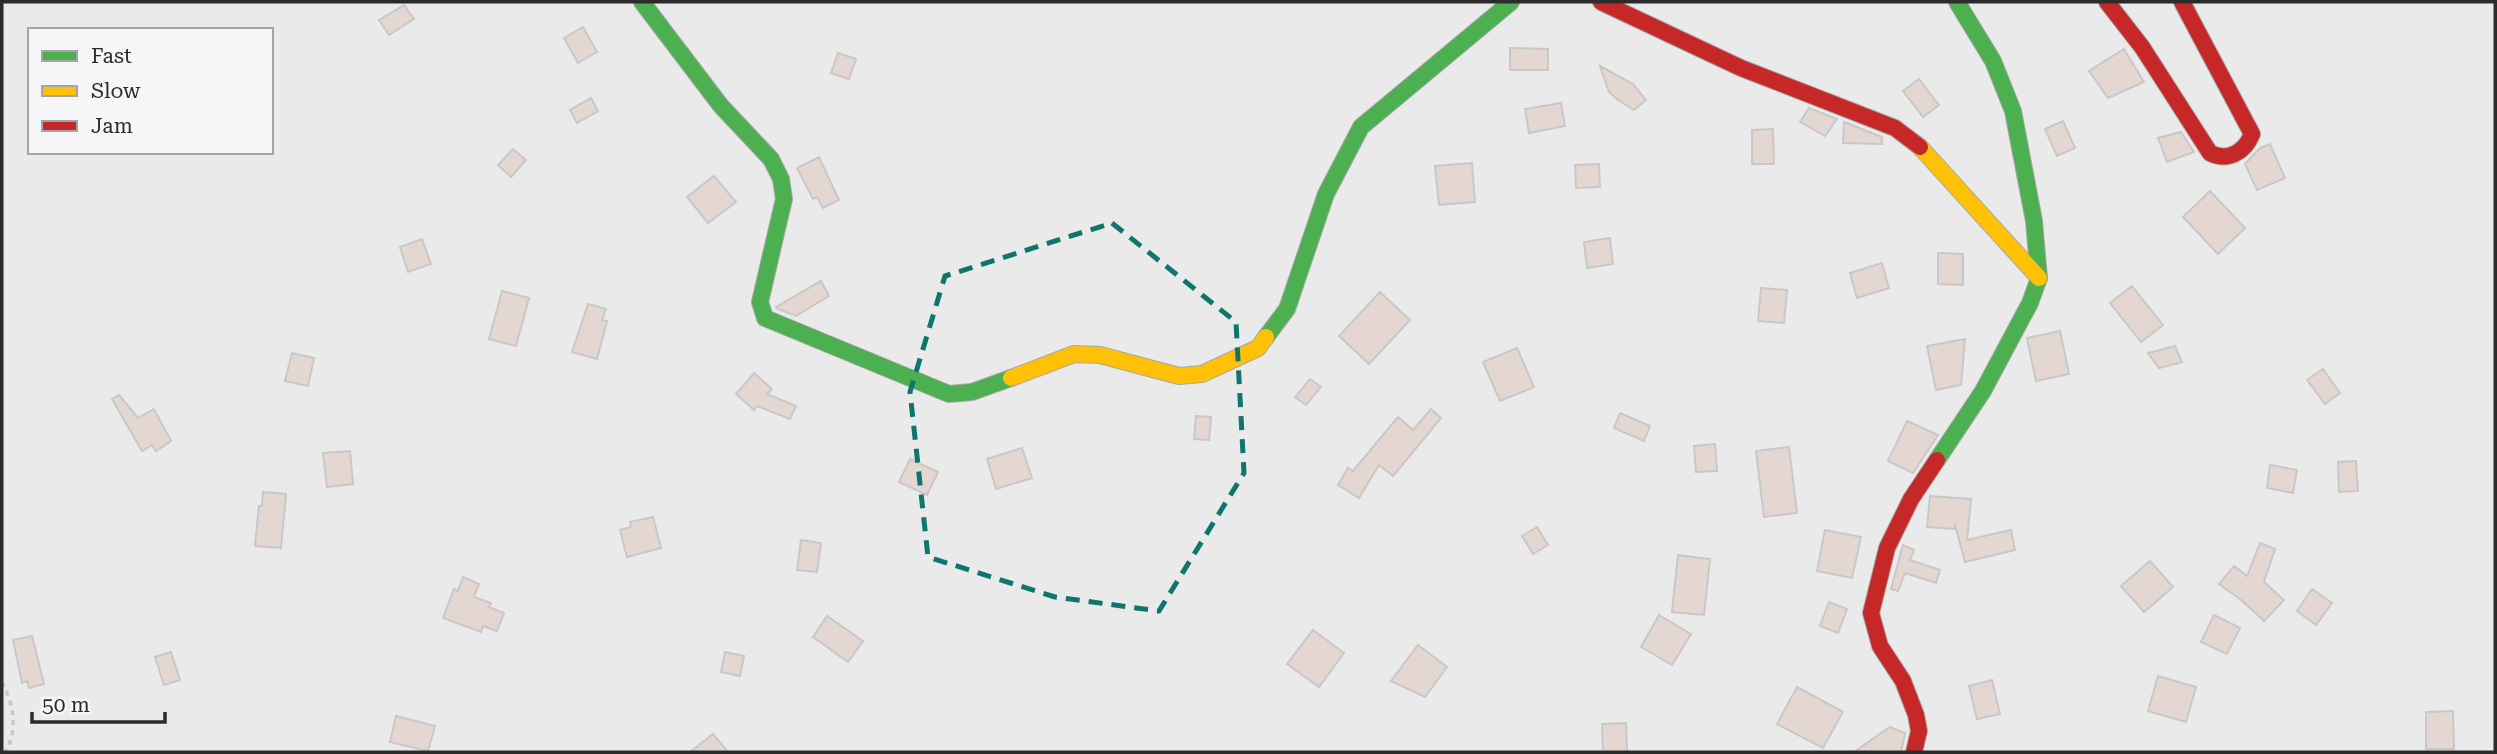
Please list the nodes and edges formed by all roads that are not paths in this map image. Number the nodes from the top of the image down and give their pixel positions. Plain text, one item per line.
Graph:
1 (642, 2) edge
2 (1511, 2) edge
3 (1601, 2) edge
4 (1957, 2) edge
5 (2107, 2) edge
6 (2182, 2) edge
7 (2039, 278) junction
8 (1914, 752) edge

1 - 2 street
3 - 7 street
4 - 7 street
5 - 6 street
7 - 8 street

